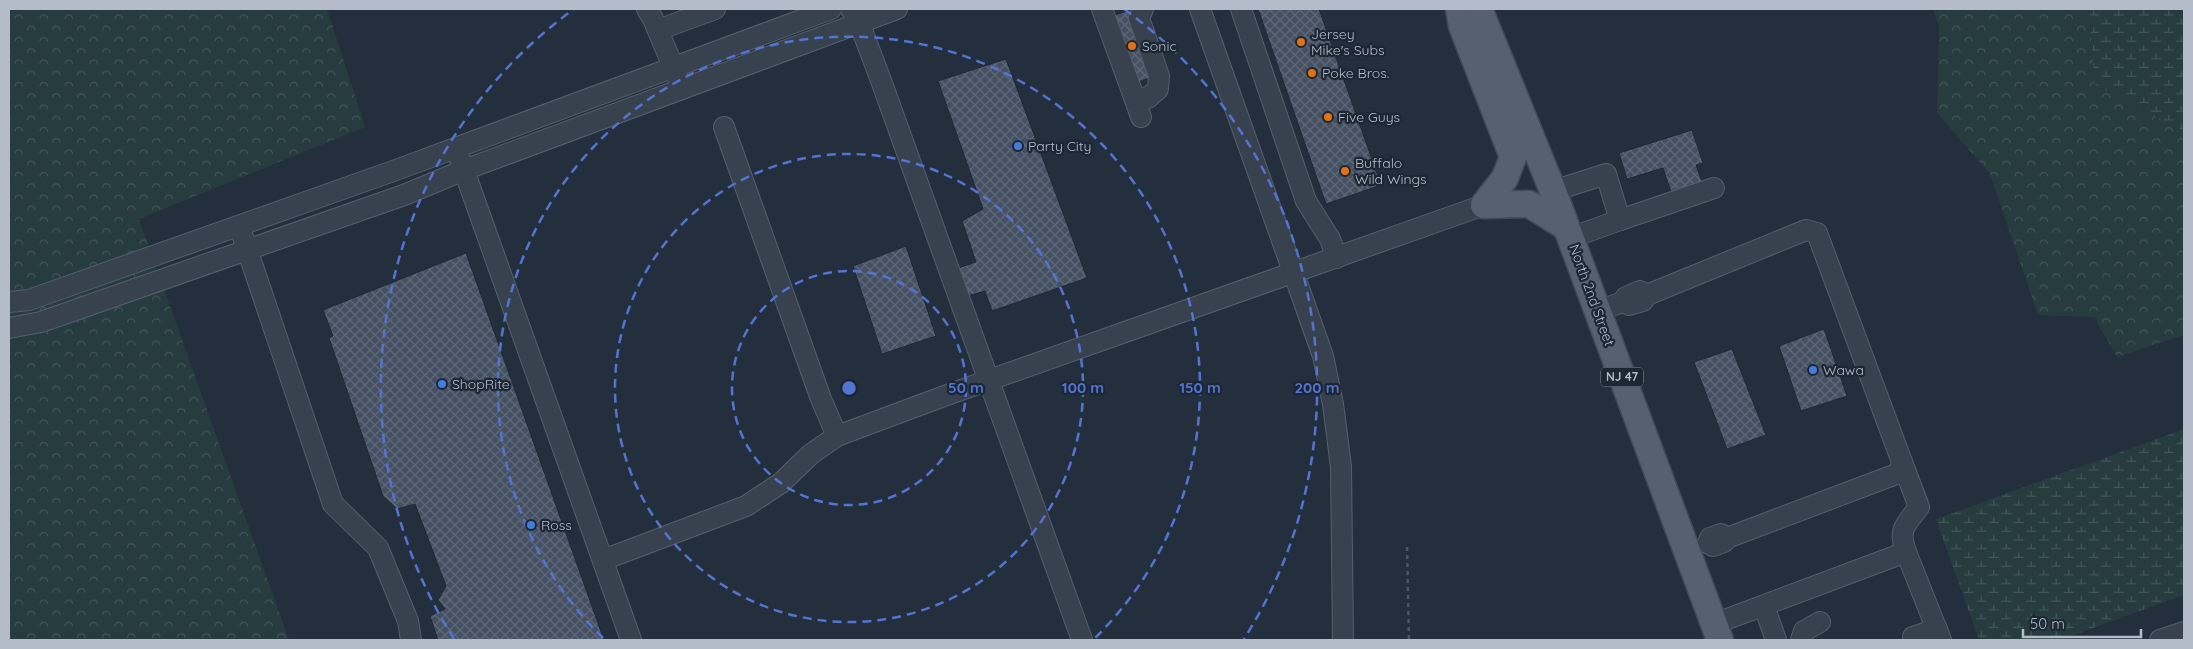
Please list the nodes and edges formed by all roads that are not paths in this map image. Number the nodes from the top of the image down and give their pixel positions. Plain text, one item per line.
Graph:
1 (647, 9) edge
2 (715, 9) edge
3 (830, 9) edge
4 (897, 9) edge
5 (1102, 9) edge
6 (1143, 9) edge
7 (1200, 9) edge
8 (1241, 9) edge
9 (1459, 9) edge
10 (1479, 9) edge
11 (855, 16) edge
12 (658, 30) junction
13 (674, 67) junction
14 (682, 90) junction
15 (1134, 97) junction
16 (1141, 117) dead end
17 (724, 127) dead end
18 (456, 147) junction
19 (464, 170) junction
20 (1714, 188) dead end
21 (1553, 191) junction
22 (1484, 205) junction
23 (1620, 220) junction
24 (240, 226) junction
25 (1569, 233) junction
26 (247, 249) junction
27 (1336, 258) junction
28 (1293, 274) junction
29 (9, 302) edge
30 (1598, 311) junction
31 (9, 328) edge
32 (988, 380) junction
33 (836, 436) junction
34 (1902, 462) junction
35 (1727, 538) dead end
36 (1906, 552) junction
37 (603, 560) junction
38 (1764, 606) junction
39 (1820, 622) dead end
40 (2184, 632) edge
41 (1939, 634) edge
42 (1714, 635) edge
43 (1913, 637) dead end
44 (411, 640) edge
45 (631, 640) edge
46 (1082, 640) edge
47 (1343, 640) edge
48 (1776, 640) edge
49 (1801, 640) edge
50 (2160, 640) edge

1 - 12 lane
2 - 12 lane
3 - 13 lane
4 - 11 lane
5 - 15 lane
6 - 15 lane
7 - 28 lane
8 - 27 lane
9 - 22 main road
10 - 21 main road, North 2nd Street / NJ 47
11 - 14 lane
11 - 32 lane
12 - 13 lane
13 - 14 lane
13 - 18 lane
14 - 19 lane
15 - 16 lane
17 - 33 lane
18 - 19 lane
18 - 24 lane
19 - 26 lane
19 - 37 lane
20 - 23 lane
21 - 23 lane
21 - 25 main road, North 2nd Street / NJ 47
22 - 25 main road
22 - 27 lane
23 - 25 lane
24 - 26 lane
24 - 29 lane
25 - 30 main road, North 2nd Street / NJ 47
26 - 31 lane
26 - 44 lane
27 - 28 lane
28 - 32 lane
28 - 47 lane
30 - 34 lane
30 - 42 main road, North 2nd Street / NJ 47
32 - 33 lane
32 - 46 lane
33 - 37 lane
34 - 35 lane
34 - 36 lane
36 - 38 lane
36 - 41 lane
37 - 45 lane
38 - 42 lane
38 - 48 lane
39 - 49 lane
40 - 50 lane
41 - 43 lane

